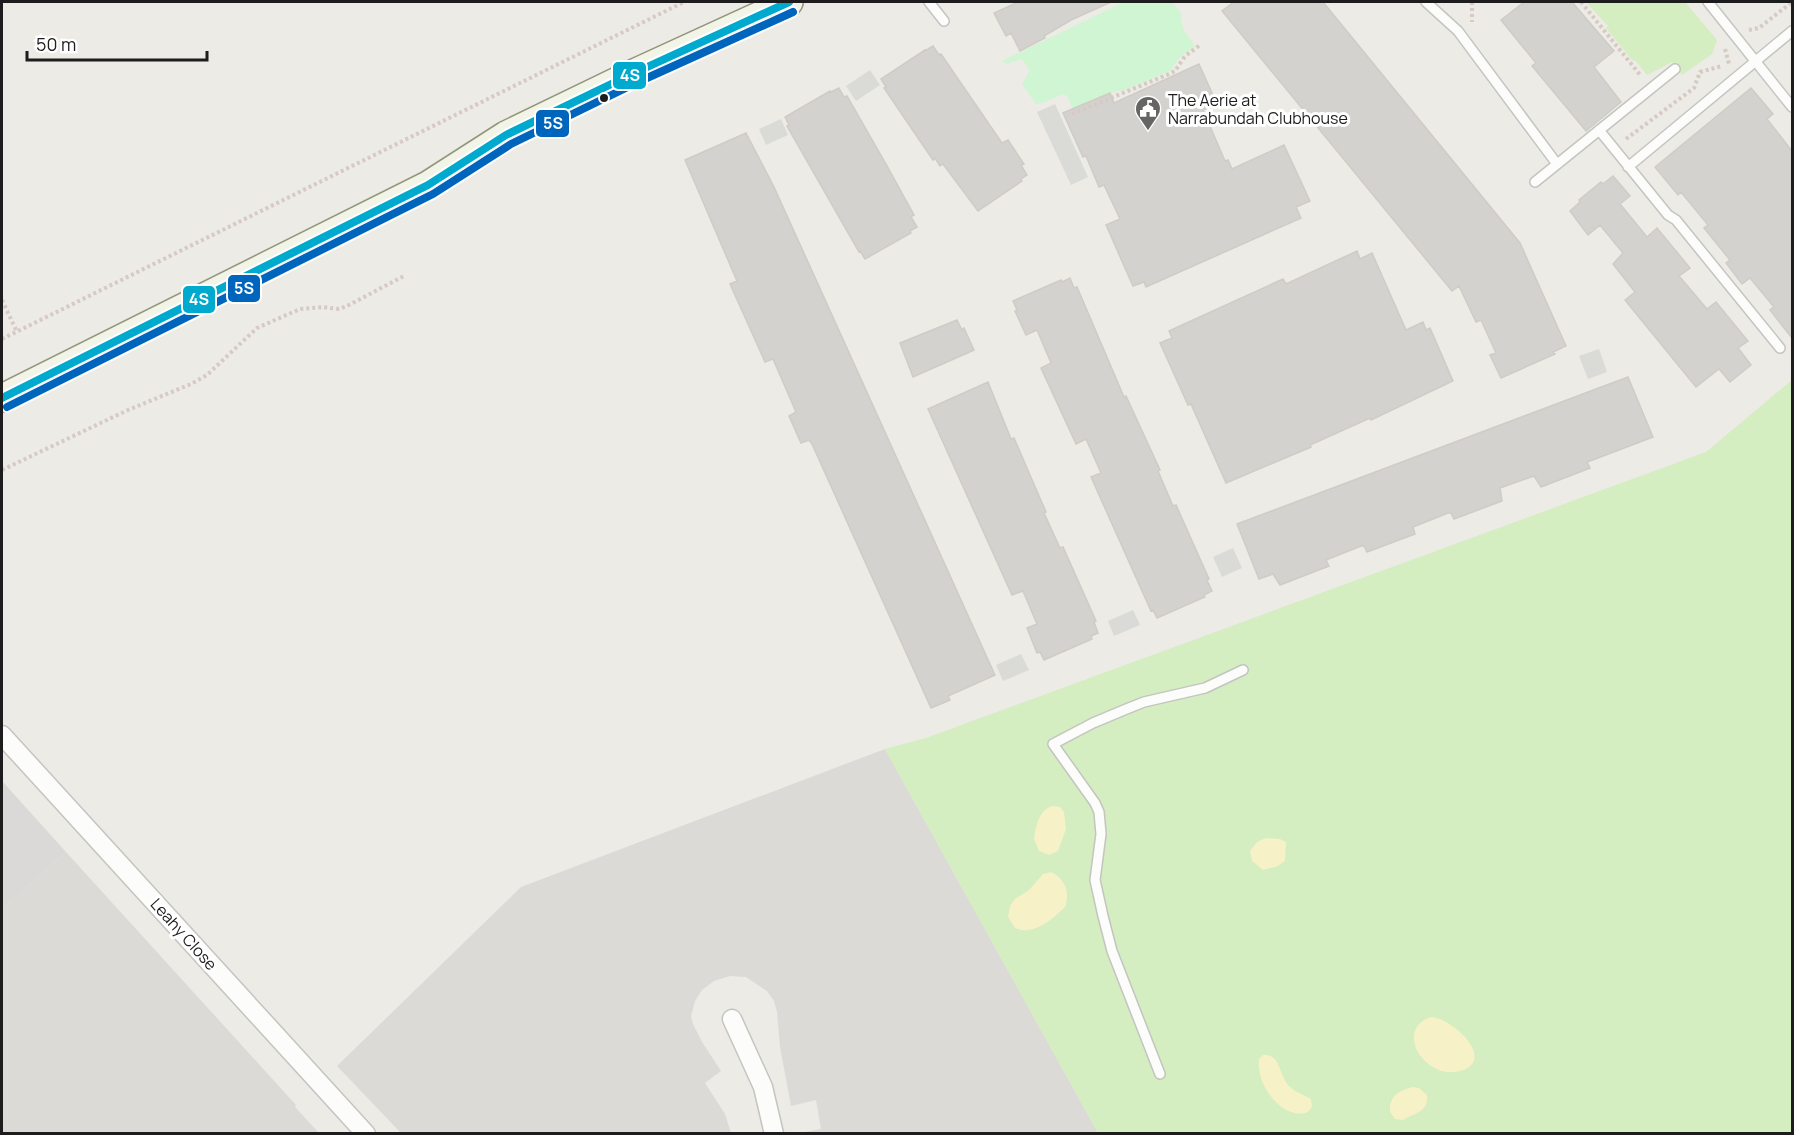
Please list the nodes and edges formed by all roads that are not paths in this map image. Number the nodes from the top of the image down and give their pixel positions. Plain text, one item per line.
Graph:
1 (789, 2) edge
2 (928, 2) edge
3 (1426, 2) edge
4 (1708, 2) edge
5 (944, 21) dead end
6 (1792, 31) edge
7 (1756, 60) junction
8 (1675, 69) dead end
9 (1792, 107) edge
10 (1599, 130) junction
11 (1557, 164) junction
12 (1628, 167) junction
13 (1535, 182) dead end
14 (1780, 348) dead end
15 (2, 398) edge
16 (1243, 670) dead end
17 (2, 735) edge
18 (732, 1019) dead end
19 (1160, 1074) dead end
20 (366, 1134) edge
21 (774, 1134) edge

1 - 15 street
2 - 5 lane
3 - 11 lane
4 - 7 lane
6 - 7 lane
7 - 9 lane
7 - 12 lane
8 - 10 lane
10 - 11 lane
10 - 12 lane
11 - 13 lane
12 - 14 lane
16 - 19 lane
17 - 20 street, Leahy Close
18 - 21 street

